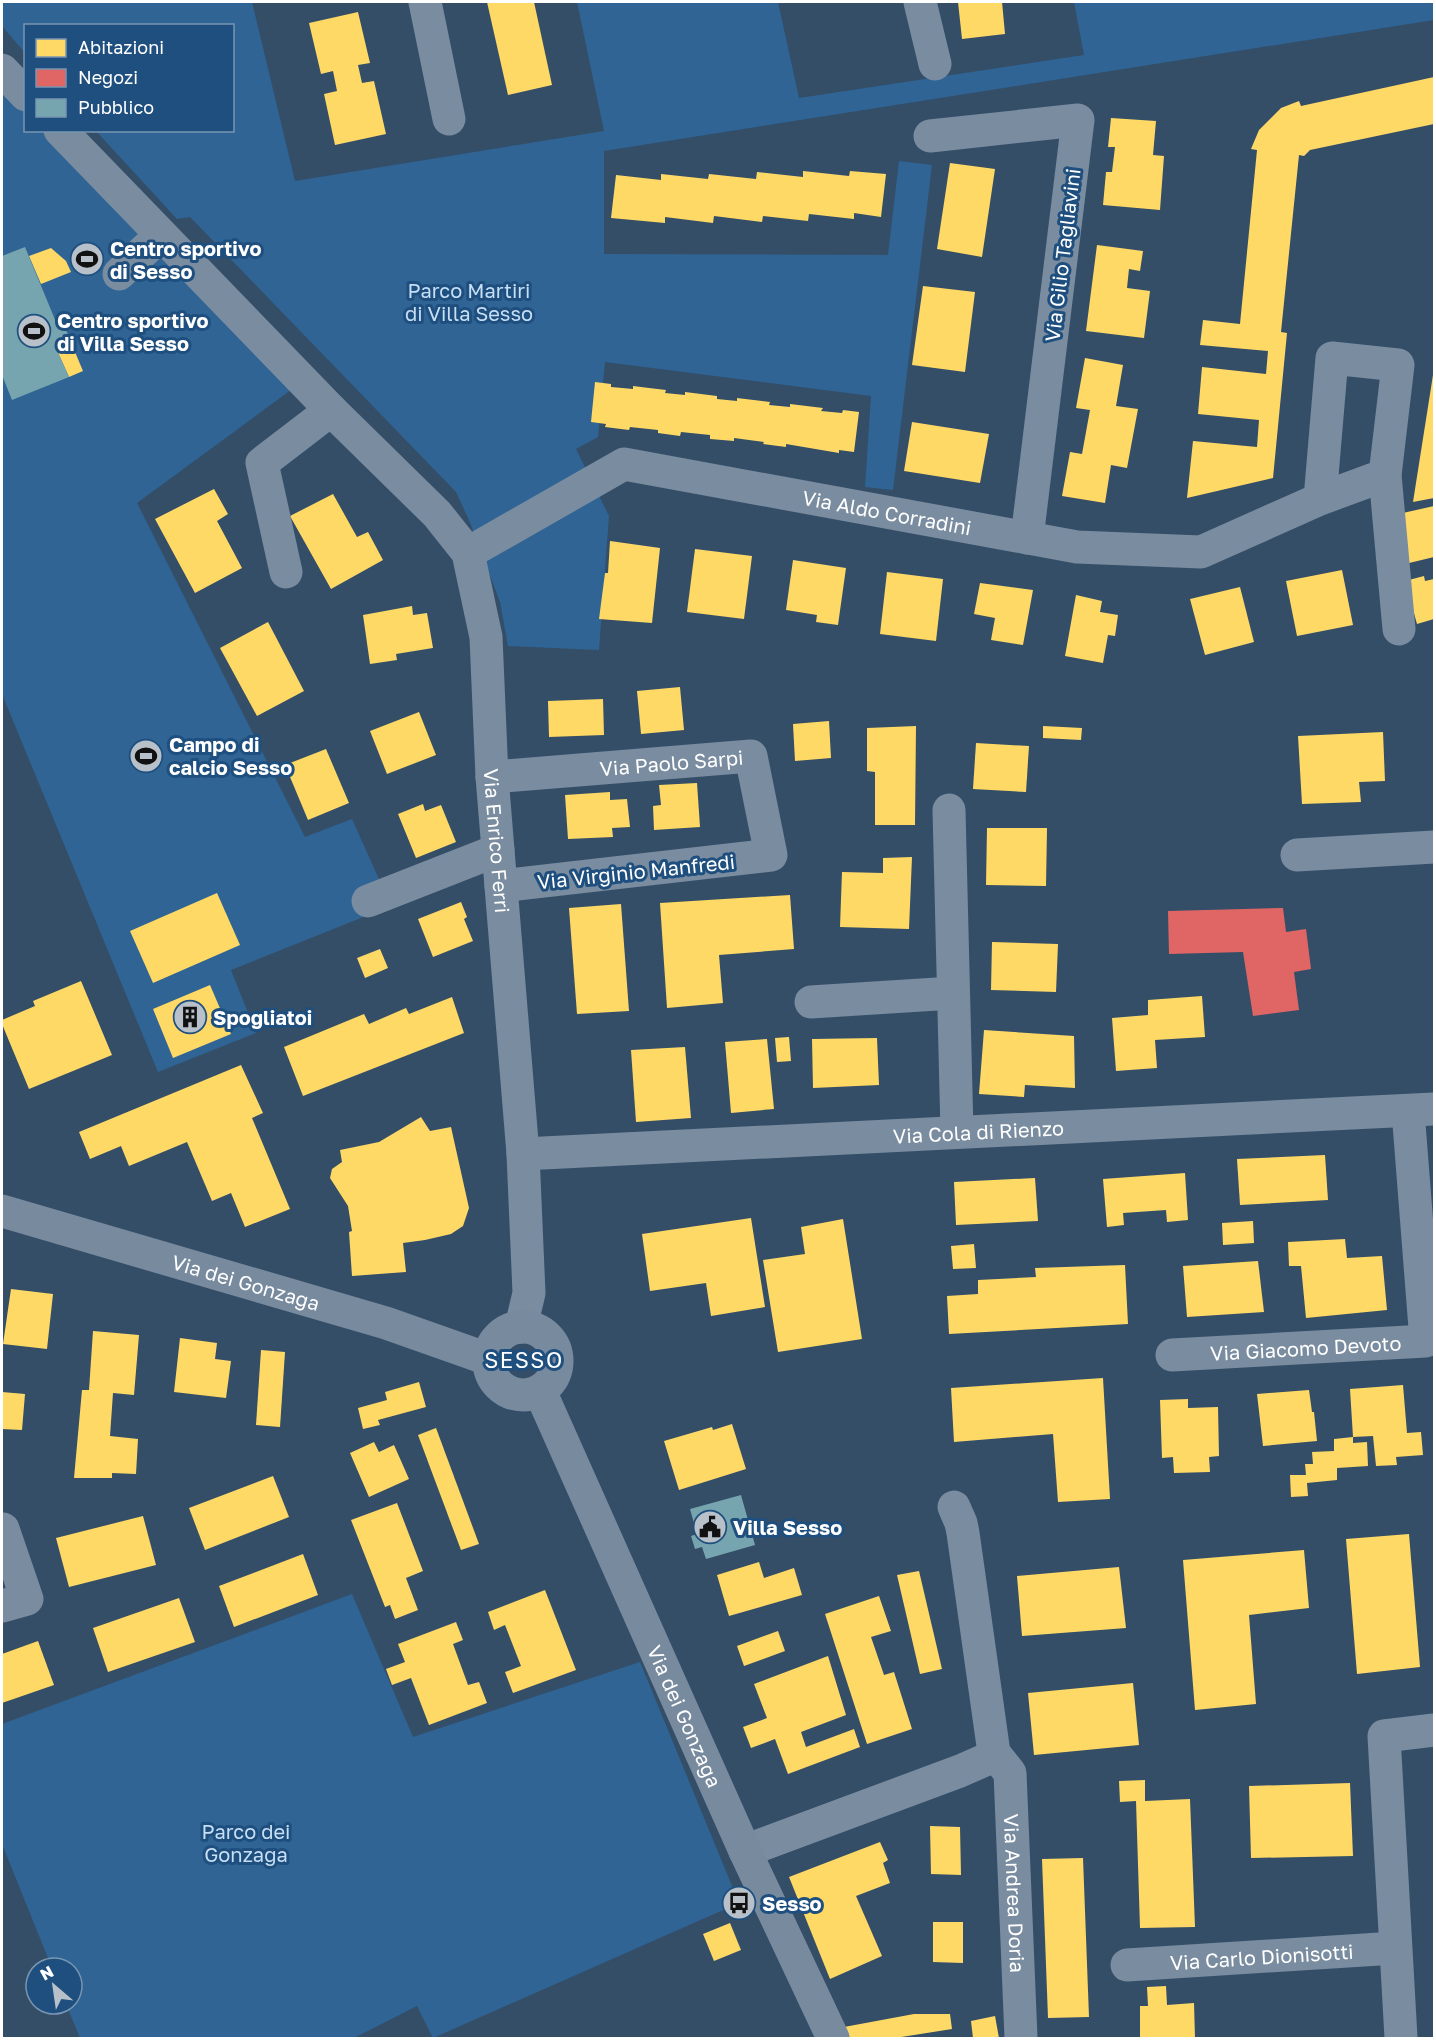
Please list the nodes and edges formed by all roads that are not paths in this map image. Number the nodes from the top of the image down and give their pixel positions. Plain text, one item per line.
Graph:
1 (425, 2) edge
2 (920, 2) edge
3 (935, 64) dead end
4 (2, 70) edge
5 (24, 93) edge
6 (449, 119) dead end
7 (62, 132) edge
8 (930, 136) dead end
9 (161, 235) junction
10 (119, 274) dead end
11 (331, 410) junction
12 (1385, 476) junction
13 (1320, 499) junction
14 (1027, 538) junction
15 (468, 553) junction
16 (286, 572) dead end
17 (1399, 628) dead end
18 (492, 777) junction
19 (949, 810) dead end
20 (1434, 847) edge
21 (498, 850) junction
22 (771, 855) joint
23 (1297, 855) dead end
24 (501, 886) junction
25 (368, 900) dead end
26 (953, 993) junction
27 (811, 1002) dead end
28 (1421, 1110) edge
29 (957, 1132) junction
30 (523, 1154) junction
31 (2, 1211) edge
32 (521, 1327) junction
33 (1172, 1355) dead end
34 (488, 1359) junction
35 (540, 1391) junction
36 (954, 1507) dead end
37 (3, 1529) dead end
38 (2, 1606) edge
39 (1434, 1730) edge
40 (994, 1753) junction
41 (745, 1851) junction
42 (1395, 1948) junction
43 (1127, 1965) dead end
44 (832, 2038) edge
45 (1021, 2038) edge
46 (1401, 2038) edge

1 - 6 street
2 - 3 street
4 - 5 street
7 - 9 street, Via Enrico Ferri
8 - 14 street, Via Gilio Tagliavini
9 - 10 street
9 - 11 street, Via Enrico Ferri
11 - 15 street, Via Enrico Ferri
11 - 16 street
12 - 13 street, Via Aldo Corradini
12 - 13 street
12 - 17 street
13 - 14 street, Via Aldo Corradini
14 - 15 street, Via Aldo Corradini
15 - 18 street, Via Enrico Ferri
18 - 21 street, Via Enrico Ferri
18 - 22 street, Via Paolo Sarpi
19 - 26 street
20 - 23 street
21 - 24 street, Via Enrico Ferri
21 - 25 street
22 - 24 street, Via Virginio Manfredi
24 - 30 street, Via Enrico Ferri
26 - 27 street
26 - 29 street
28 - 29 street, Via Cola di Rienzo
28 - 33 street, Via Giacomo Devoto
29 - 30 street, Via Cola di Rienzo
30 - 32 street, Via Enrico Ferri
31 - 34 main road, Via dei Gonzaga
32 - 34 main road
32 - 35 main road
34 - 35 main road
35 - 41 main road, Via dei Gonzaga
36 - 40 street, Via Andrea Doria
37 - 38 street
39 - 42 street
40 - 41 street
40 - 45 street, Via Andrea Doria
41 - 44 main road, Via dei Gonzaga
42 - 43 street, Via Carlo Dionisotti
42 - 46 street

